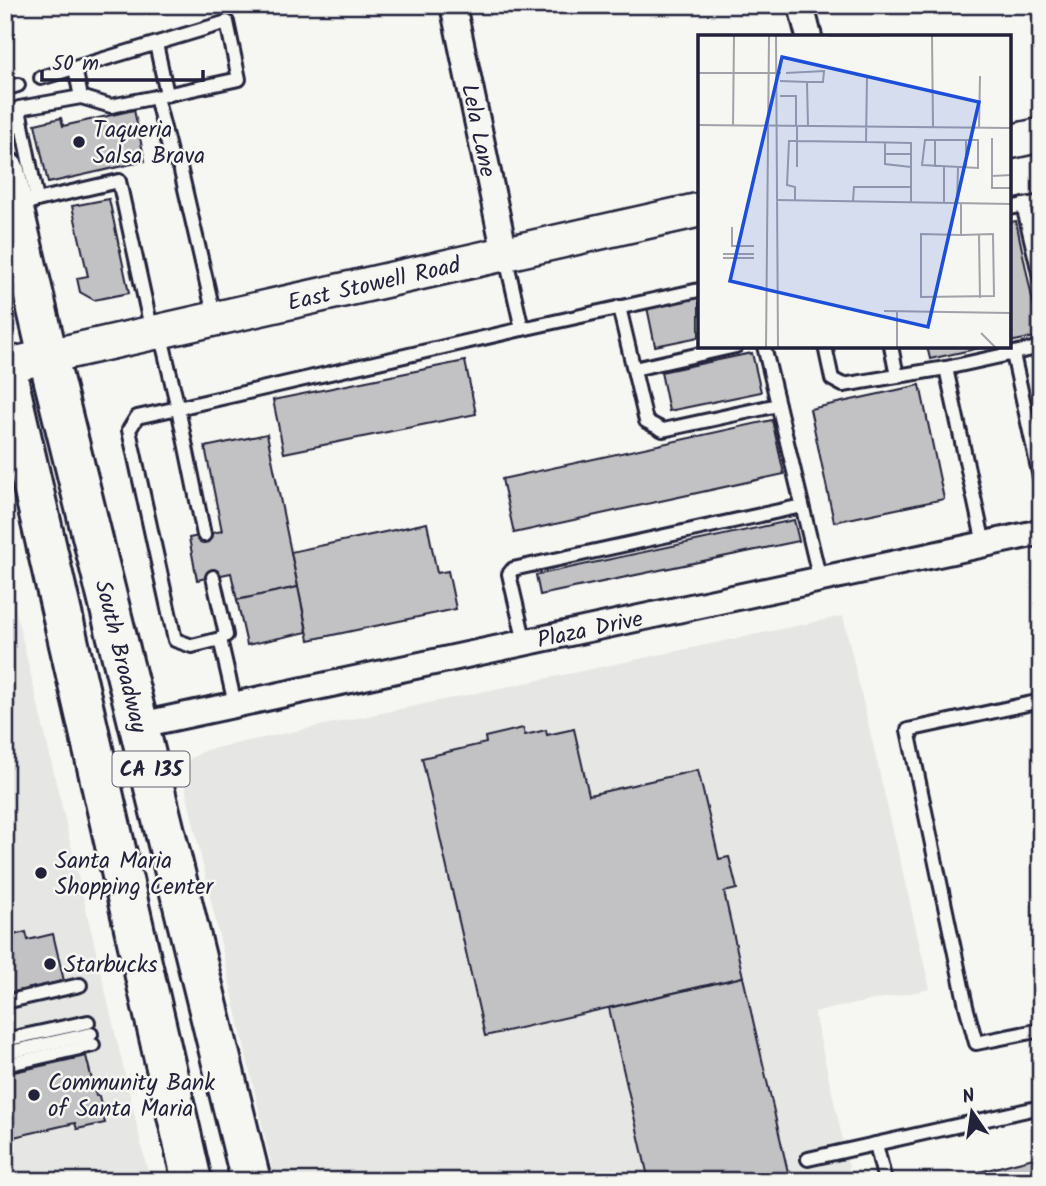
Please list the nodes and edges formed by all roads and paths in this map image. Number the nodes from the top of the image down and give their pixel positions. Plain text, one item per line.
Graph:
1 (453, 5) edge
2 (801, 5) edge
3 (808, 35) edge
4 (156, 44) junction
5 (75, 68) junction
6 (41, 78) dead end
7 (162, 96) junction
8 (81, 97) junction
9 (22, 125) junction
10 (5, 129) edge
11 (1041, 135) edge
12 (1011, 142) edge
13 (18, 193) edge
14 (1041, 202) edge
15 (1023, 205) junction
16 (1011, 208) edge
17 (698, 210) edge
18 (505, 254) junction
19 (1041, 281) edge
20 (698, 290) edge
21 (619, 307) junction
22 (215, 319) junction
23 (522, 329) junction
24 (156, 333) junction
25 (1041, 347) edge
26 (727, 348) edge
27 (764, 348) edge
28 (825, 348) edge
29 (891, 348) edge
30 (1013, 354) junction
31 (48, 357) junction
32 (5, 366) edge
33 (946, 368) junction
34 (634, 369) junction
35 (897, 376) junction
36 (778, 405) junction
37 (178, 408) junction
38 (1041, 482) edge
39 (802, 506) junction
40 (1041, 532) edge
41 (204, 535) dead end
42 (984, 544) junction
43 (213, 577) dead end
44 (820, 580) junction
45 (220, 639) junction
46 (525, 643) junction
47 (1041, 701) edge
48 (235, 704) junction
49 (140, 725) junction
50 (80, 985) dead end
51 (5, 1002) edge
52 (1041, 1030) edge
53 (91, 1033) junction
54 (5, 1040) edge
55 (5, 1053) edge
56 (5, 1065) edge
57 (1041, 1107) edge
58 (876, 1144) junction
59 (808, 1159) dead end
60 (192, 1181) edge
61 (251, 1181) edge
62 (885, 1181) edge

1 - 18 street, Lela Lane
2 - 3 street
4 - 5 lane
4 - 7 lane
4 - 7 lane
5 - 6 lane
5 - 8 lane
7 - 8 lane
7 - 22 lane
8 - 9 lane
9 - 10 lane
9 - 13 lane
11 - 12 main road
13 - 24 lane
13 - 31 main road, South Broadway / CA 135
14 - 15 lane
15 - 16 lane
15 - 19 lane
17 - 18 main road, East Stowell Road
18 - 22 main road, East Stowell Road
18 - 23 lane
20 - 21 lane
21 - 23 lane
21 - 34 lane
22 - 24 main road, East Stowell Road
23 - 37 lane
24 - 31 main road, East Stowell Road
24 - 37 lane
25 - 30 lane
26 - 34 lane
27 - 36 lane
28 - 35 lane
29 - 35 lane
30 - 33 lane
30 - 38 lane
31 - 32 main road, East Stowell Road
31 - 49 main road, South Broadway / CA 135
32 - 60 main road, South Broadway / CA 135
33 - 35 lane
33 - 42 lane
34 - 36 lane
36 - 39 lane
37 - 41 lane
37 - 45 lane
39 - 44 lane
39 - 46 lane
40 - 42 street, Plaza Drive
42 - 44 street, Plaza Drive
43 - 45 lane
44 - 46 street, Plaza Drive
45 - 48 lane
46 - 48 street, Plaza Drive
47 - 52 lane
48 - 49 street, Plaza Drive
49 - 61 main road, South Broadway / CA 135
50 - 51 lane
53 - 54 lane
53 - 55 lane
53 - 56 lane
57 - 58 lane
58 - 59 lane
58 - 62 lane

